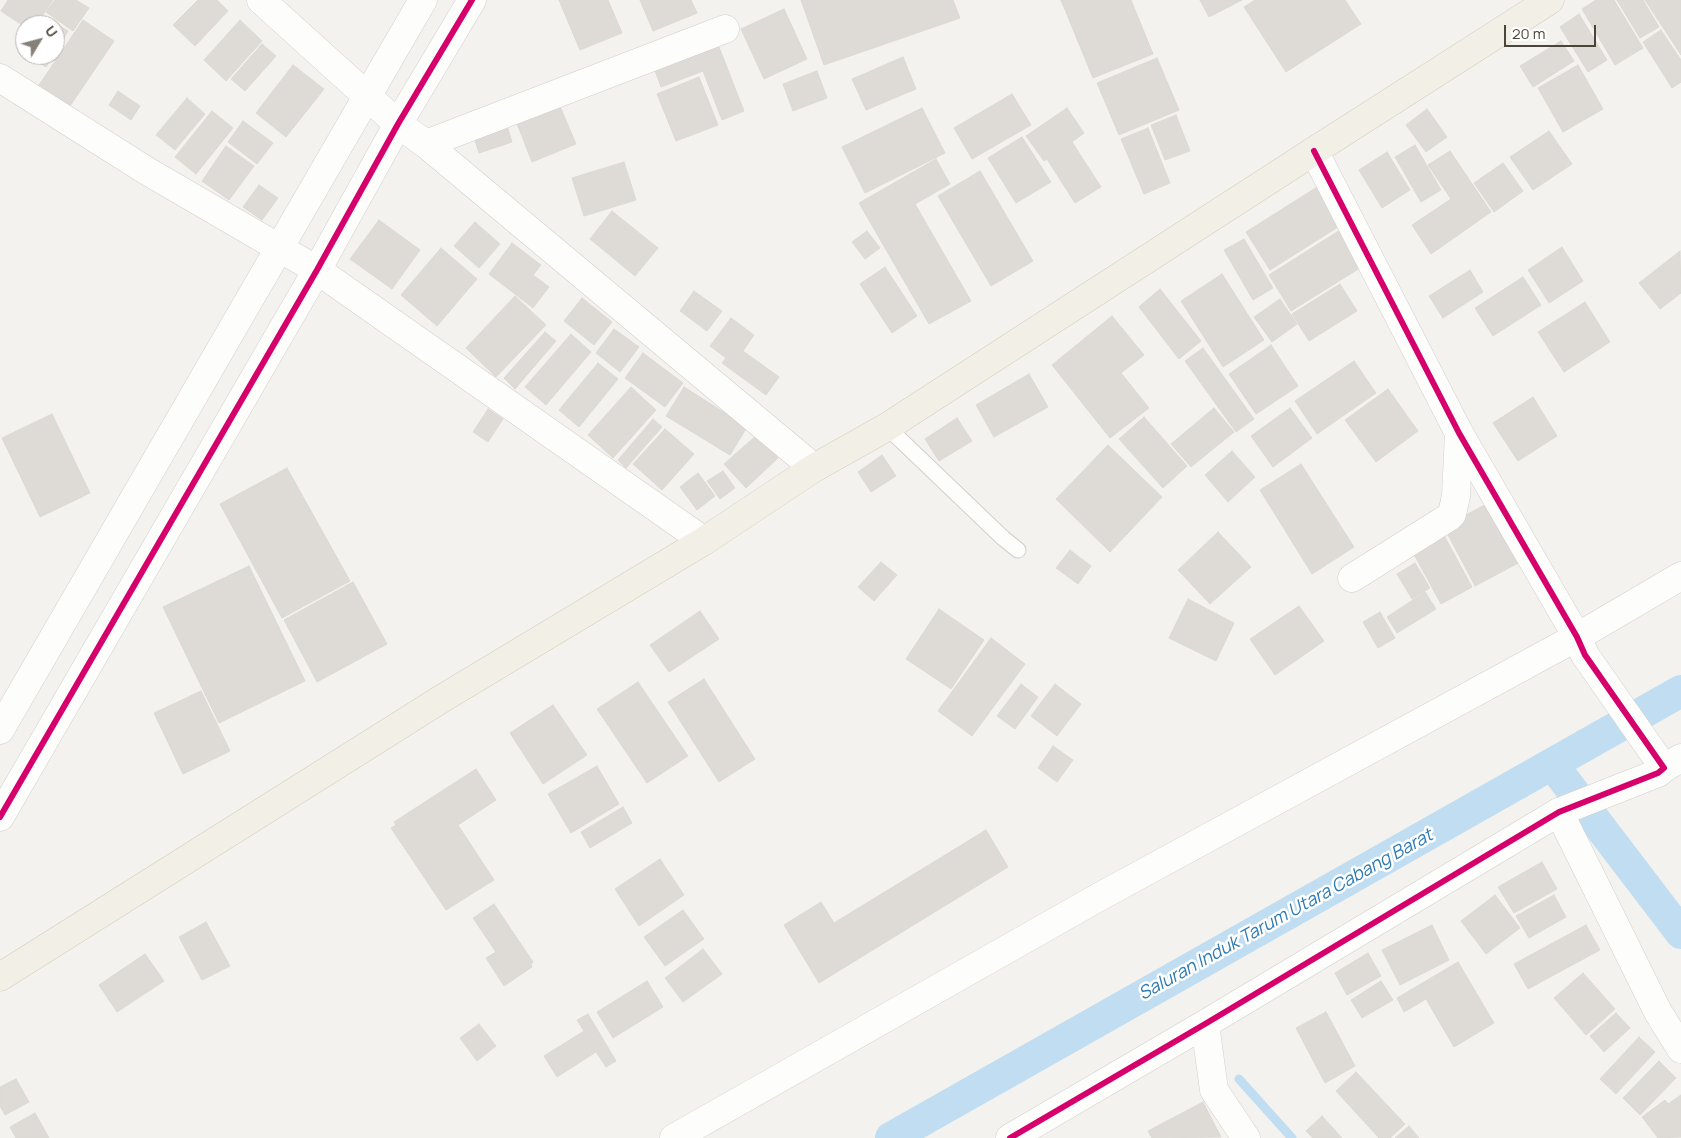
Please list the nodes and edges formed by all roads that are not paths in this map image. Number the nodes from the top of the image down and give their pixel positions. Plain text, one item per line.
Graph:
1 (261, 0) edge
2 (423, 0) edge
3 (472, 0) edge
4 (1550, 0) edge
5 (725, 29) dead end
6 (0, 78) edge
7 (366, 96) junction
8 (398, 124) junction
9 (426, 144) junction
10 (1314, 150) junction
11 (280, 247) junction
12 (317, 270) junction
13 (887, 427) junction
14 (1459, 433) junction
15 (814, 468) junction
16 (704, 541) junction
17 (1018, 550) dead end
18 (1681, 576) edge
19 (1352, 578) dead end
20 (1581, 646) junction
21 (0, 730) edge
22 (1664, 763) edge
23 (1559, 812) junction
24 (0, 817) edge
25 (0, 977) edge
26 (1205, 1024) junction
27 (1681, 1049) edge
28 (674, 1138) edge
29 (1010, 1138) edge
30 (1246, 1138) edge

1 - 7 street
2 - 7 street
3 - 8 street
4 - 10 main road
5 - 9 street
6 - 11 street
7 - 8 street
7 - 11 street
8 - 9 street
8 - 12 street
9 - 15 street
10 - 13 main road
10 - 14 street
11 - 12 street
11 - 21 street
12 - 16 street
12 - 24 street
13 - 15 main road
13 - 17 lane
14 - 19 street
14 - 20 street
15 - 16 main road
16 - 25 main road
18 - 20 street
20 - 22 street
20 - 28 street
22 - 23 street
23 - 26 street
23 - 27 street
26 - 29 street
26 - 30 street

